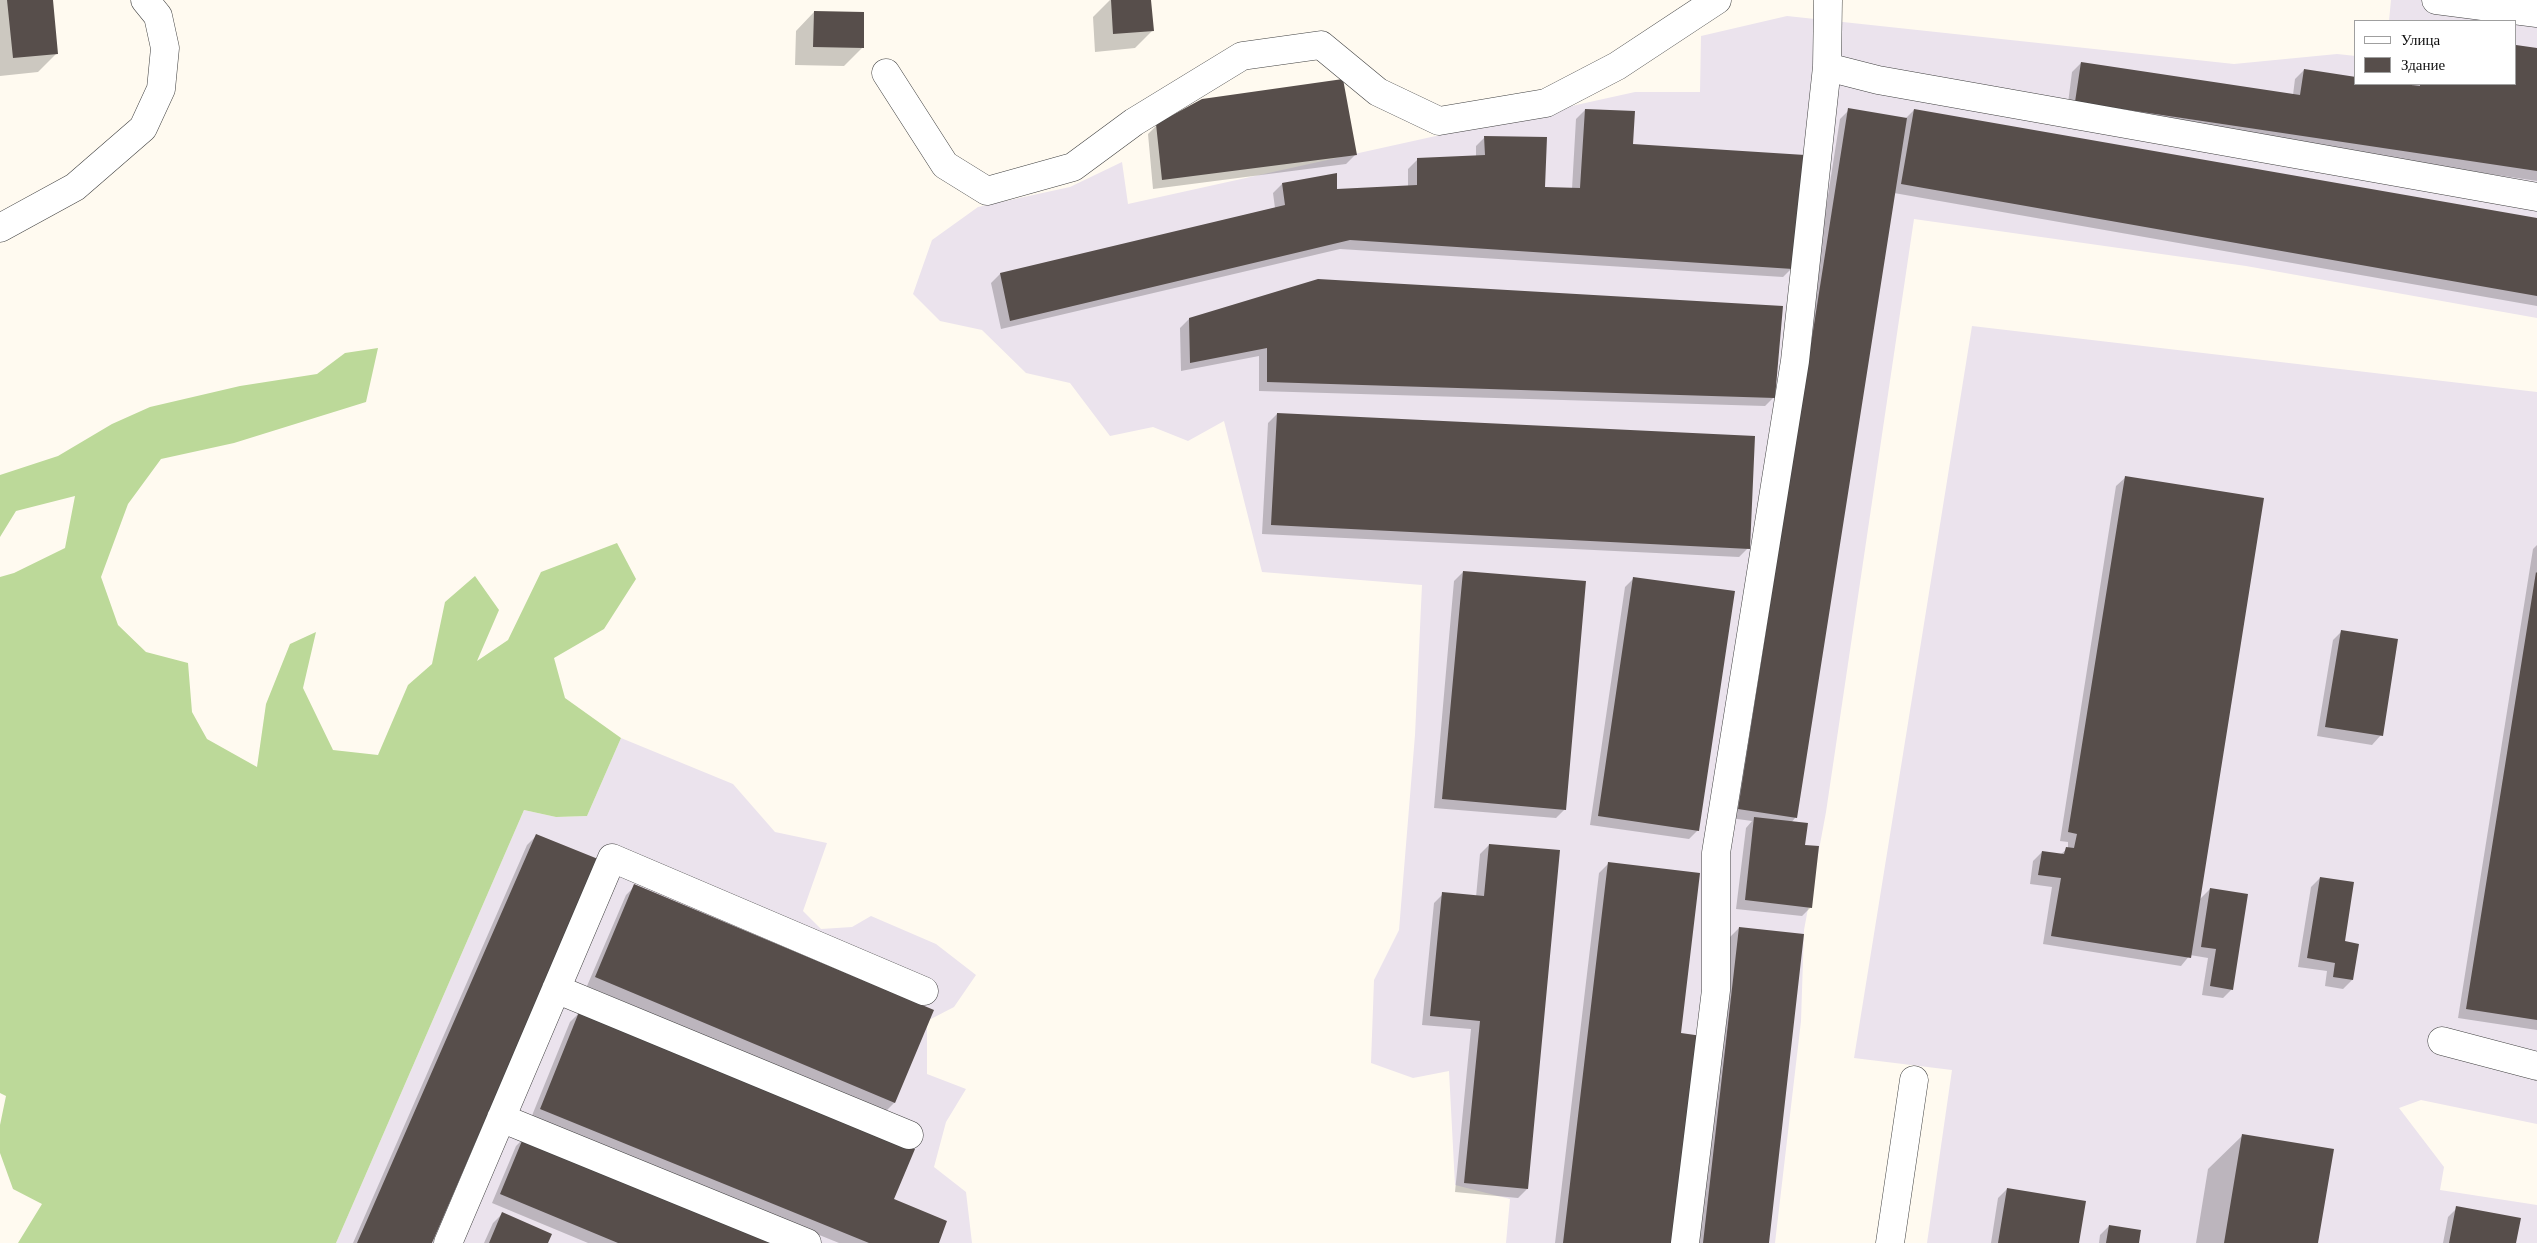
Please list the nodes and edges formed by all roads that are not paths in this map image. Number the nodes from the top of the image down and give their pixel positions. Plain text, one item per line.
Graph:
1 (146, 0) edge
2 (1717, 0) edge
3 (1828, 0) edge
4 (2436, 0) edge
5 (2537, 13) edge
6 (1827, 67) junction
7 (886, 73) dead end
8 (2537, 197) edge
9 (0, 228) edge
10 (556, 989) junction
11 (924, 991) dead end
12 (2442, 1041) dead end
13 (2537, 1066) edge
14 (1914, 1080) dead end
15 (501, 1118) junction
16 (909, 1135) dead end
17 (448, 1243) edge
18 (807, 1243) edge
19 (1685, 1243) edge
20 (1890, 1243) edge

1 - 9 street
2 - 7 street
3 - 6 street
4 - 5 street
6 - 8 street
6 - 19 street
10 - 11 street
10 - 15 street
10 - 16 street
12 - 13 street
14 - 20 street
15 - 17 street
15 - 18 street

